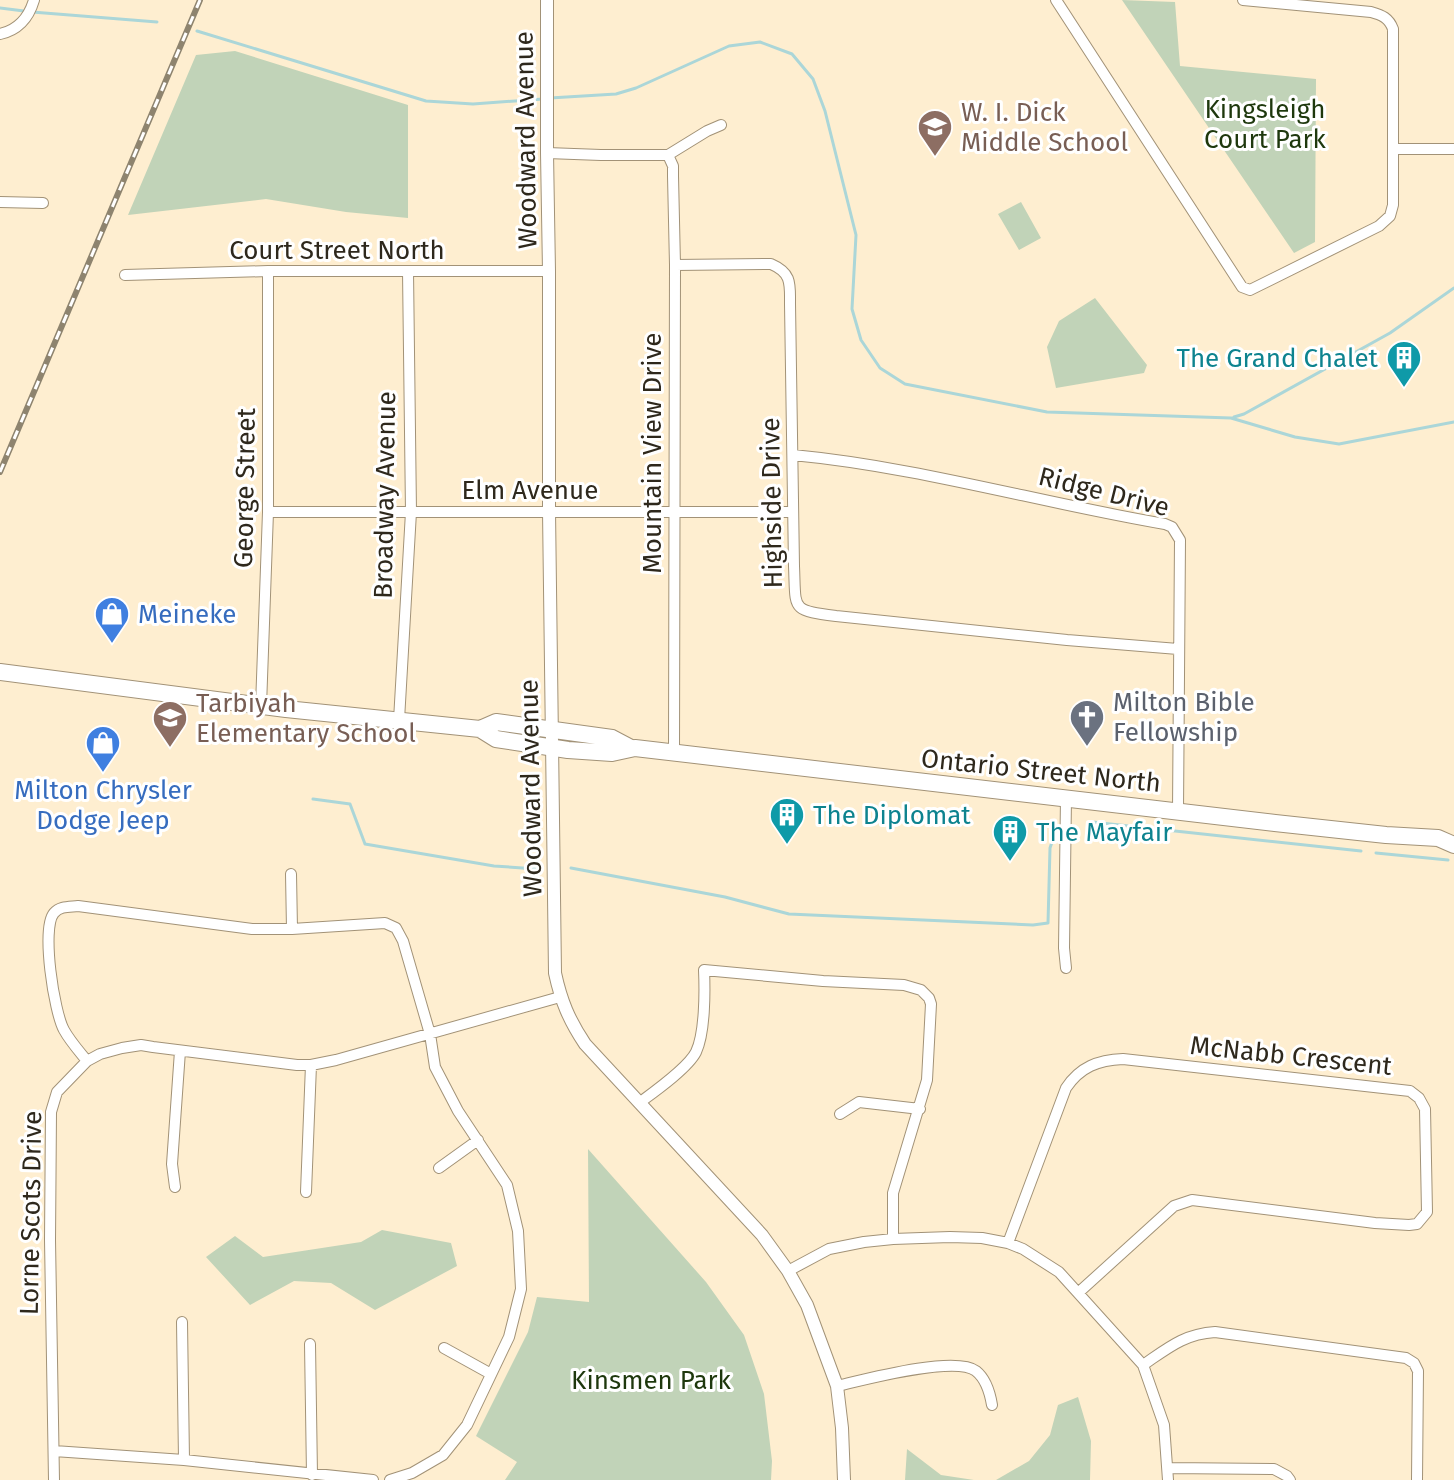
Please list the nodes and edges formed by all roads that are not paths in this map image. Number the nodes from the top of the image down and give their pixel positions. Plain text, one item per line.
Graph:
1 (547, 0) edge
2 (1056, 0) edge
3 (1243, 0) edge
4 (1281, 2) edge
5 (33, 3) edge
6 (0, 34) edge
7 (721, 125) dead end
8 (1394, 149) junction
9 (1454, 149) edge
10 (547, 153) junction
11 (668, 155) junction
12 (0, 202) edge
13 (43, 203) dead end
14 (675, 265) junction
15 (268, 271) junction
16 (408, 271) junction
17 (549, 271) junction
18 (125, 275) dead end
19 (793, 455) junction
20 (549, 511) junction
21 (674, 511) junction
22 (268, 512) junction
23 (411, 512) junction
24 (793, 512) junction
25 (1178, 649) junction
26 (0, 672) edge
27 (261, 706) junction
28 (399, 720) junction
29 (480, 729) junction
30 (552, 730) junction
31 (552, 748) junction
32 (631, 748) junction
33 (674, 752) junction
34 (1066, 798) junction
35 (1178, 811) junction
36 (1451, 842) edge
37 (291, 874) dead end
38 (292, 929) junction
39 (1066, 968) dead end
40 (560, 997) junction
41 (430, 1034) junction
42 (180, 1051) junction
43 (87, 1061) junction
44 (311, 1065) junction
45 (639, 1103) junction
46 (920, 1109) junction
47 (840, 1114) dead end
48 (478, 1140) junction
49 (439, 1168) dead end
50 (175, 1187) dead end
51 (306, 1192) dead end
52 (893, 1239) junction
53 (1008, 1243) junction
54 (788, 1271) junction
55 (1078, 1293) junction
56 (182, 1322) dead end
57 (310, 1344) dead end
58 (444, 1348) dead end
59 (1143, 1365) junction
60 (491, 1374) junction
61 (837, 1386) junction
62 (992, 1405) dead end
63 (54, 1451) junction
64 (184, 1460) junction
65 (1168, 1474) edge
66 (312, 1475) junction
67 (54, 1480) edge
68 (373, 1480) edge
69 (390, 1480) edge
70 (844, 1480) edge
71 (1290, 1480) edge
72 (1417, 1480) edge

1 - 10 street, Woodward Avenue
2 - 8 street
3 - 4 street
4 - 8 street
5 - 6 street
7 - 11 street
8 - 9 street
10 - 11 street
10 - 17 street, Woodward Avenue
11 - 14 street, Mountain View Drive
12 - 13 street
14 - 19 street, Highside Drive
14 - 21 street, Mountain View Drive
15 - 16 street, Court Street North
15 - 18 street, Court Street North
15 - 22 street, George Street
16 - 17 street, Court Street North
16 - 23 street, Broadway Avenue
17 - 20 street, Woodward Avenue
19 - 24 street, Highside Drive
19 - 25 street, Ridge Drive
20 - 21 street, Elm Avenue
20 - 23 street, Elm Avenue
20 - 30 street, Woodward Avenue
21 - 24 street, Elm Avenue
21 - 33 street, Mountain View Drive
22 - 23 street, Elm Avenue
22 - 27 street, George Street
23 - 28 street, Broadway Avenue
24 - 25 street, Highside Drive
25 - 35 street, Ridge Drive
26 - 27 main road, Ontario Street North
27 - 28 main road, Ontario Street North
28 - 29 main road, Ontario Street North
29 - 30 main road, Ontario Street North
29 - 31 main road, Ontario Street North
30 - 31 street, Woodward Avenue
30 - 32 main road, Ontario Street North
31 - 32 main road, Ontario Street North
31 - 40 street, Woodward Avenue
32 - 33 main road, Ontario Street North
33 - 34 main road, Ontario Street North
34 - 35 main road, Ontario Street North
34 - 39 street
35 - 36 main road, Ontario Street North
37 - 38 street
38 - 41 street
38 - 43 street
40 - 41 street, Lorne Scots Drive
40 - 45 street, Woodward Avenue
41 - 44 street, Lorne Scots Drive
41 - 48 street
42 - 43 street, Lorne Scots Drive
42 - 44 street, Lorne Scots Drive
42 - 50 street
43 - 63 street, Lorne Scots Drive
44 - 51 street
45 - 46 street
45 - 54 street, Woodward Avenue
46 - 47 street
46 - 52 street
48 - 49 street
48 - 60 street
52 - 53 street
52 - 54 street
53 - 55 street
53 - 55 street, McNabb Crescent
54 - 61 street, Woodward Avenue
55 - 59 street
56 - 64 street
57 - 66 street
58 - 60 street
59 - 65 street
59 - 72 street
60 - 69 street
61 - 62 street
61 - 70 street, Woodward Avenue
63 - 64 street
63 - 67 street, Lorne Scots Drive
64 - 66 street
65 - 71 street
66 - 68 street

